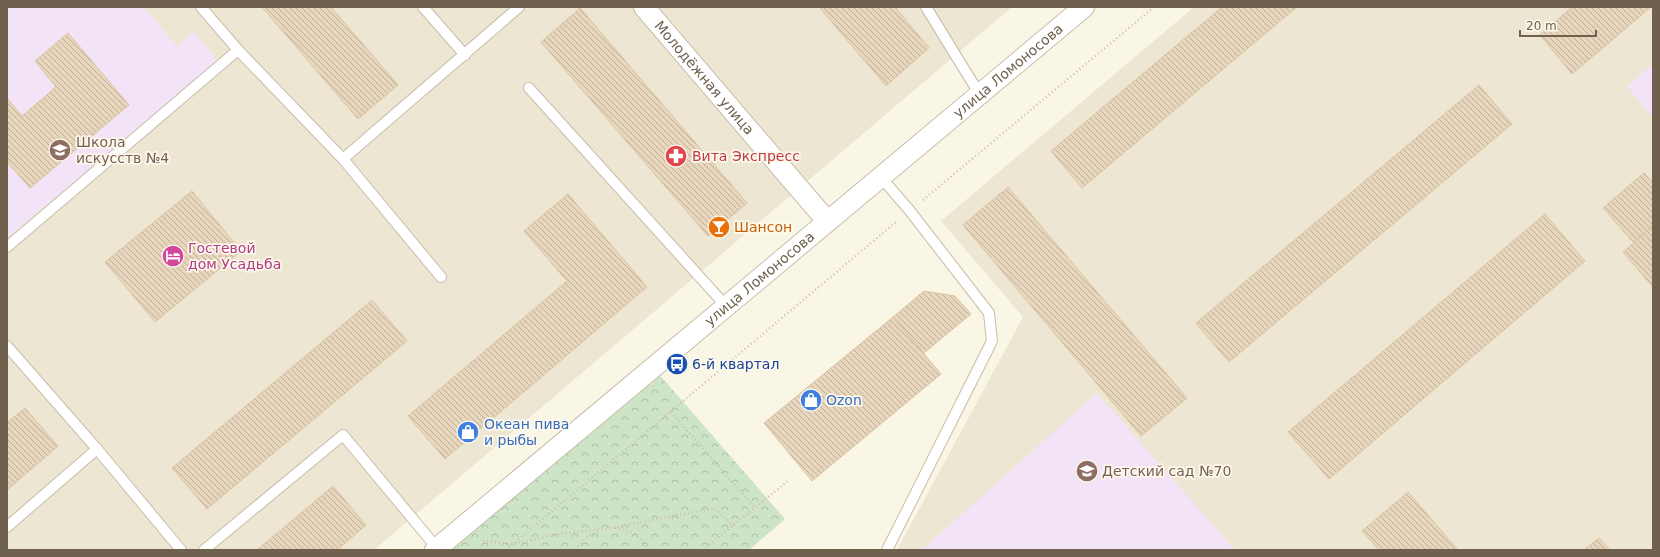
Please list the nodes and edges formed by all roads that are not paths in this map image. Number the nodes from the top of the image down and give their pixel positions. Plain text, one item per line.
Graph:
1 (201, 7) edge
2 (423, 7) edge
3 (519, 7) edge
4 (644, 7) edge
5 (926, 7) edge
6 (1084, 7) edge
7 (238, 50) junction
8 (464, 54) junction
9 (529, 88) dead end
10 (980, 95) junction
11 (342, 160) junction
12 (880, 176) junction
13 (827, 221) junction
14 (7, 247) edge
15 (441, 278) dead end
16 (726, 306) junction
17 (7, 346) edge
18 (97, 449) junction
19 (7, 527) edge
20 (441, 545) edge
21 (181, 550) edge
22 (204, 550) edge
23 (887, 550) edge

1 - 7 lane
2 - 8 lane
3 - 8 lane
4 - 13 street, Молодёжная улица
5 - 10 lane
6 - 10 street, улица Ломоносова
7 - 11 lane
7 - 14 lane
8 - 11 lane
9 - 16 lane
10 - 12 street, улица Ломоносова
11 - 15 lane
12 - 13 street, улица Ломоносова
12 - 23 lane
13 - 16 street, улица Ломоносова
16 - 20 street, улица Ломоносова
17 - 18 lane
18 - 19 lane
18 - 21 lane
20 - 22 lane

